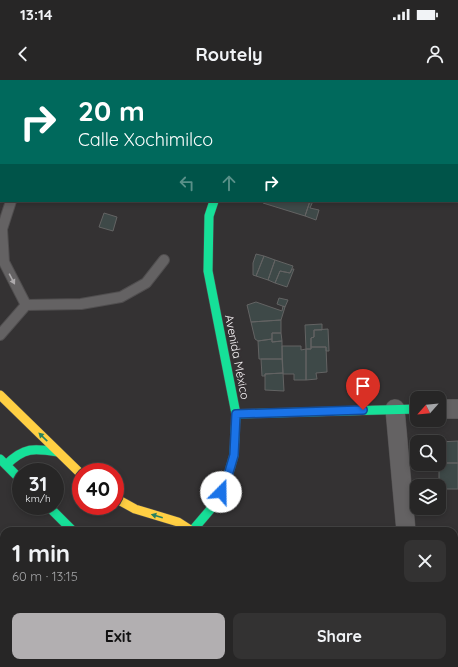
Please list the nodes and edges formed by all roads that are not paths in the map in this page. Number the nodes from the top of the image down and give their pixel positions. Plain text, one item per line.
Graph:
1 (11, 202) edge
2 (214, 202) edge
3 (164, 260) dead end
4 (26, 305) junction
5 (0, 335) edge
6 (0, 395) edge
7 (395, 409) junction
8 (410, 409) edge
9 (446, 409) edge
10 (458, 409) edge
11 (236, 414) junction
12 (58, 452) junction
13 (3, 462) edge
14 (72, 465) edge
15 (12, 471) edge
16 (124, 503) edge
17 (57, 515) edge
18 (69, 527) edge
19 (186, 527) edge
20 (195, 527) edge
21 (406, 527) edge

1 -> 4 lane
2 - 11 street, Avenida México
3 - 4 lane
4 - 5 lane
12 -> 6 street
7 - 8 street
7 - 11 street
7 - 21 street
9 - 10 street
11 - 20 street, Avenida México
12 - 13 street
12 - 14 street
13 - 15 street
19 -> 16 street
17 - 18 street

